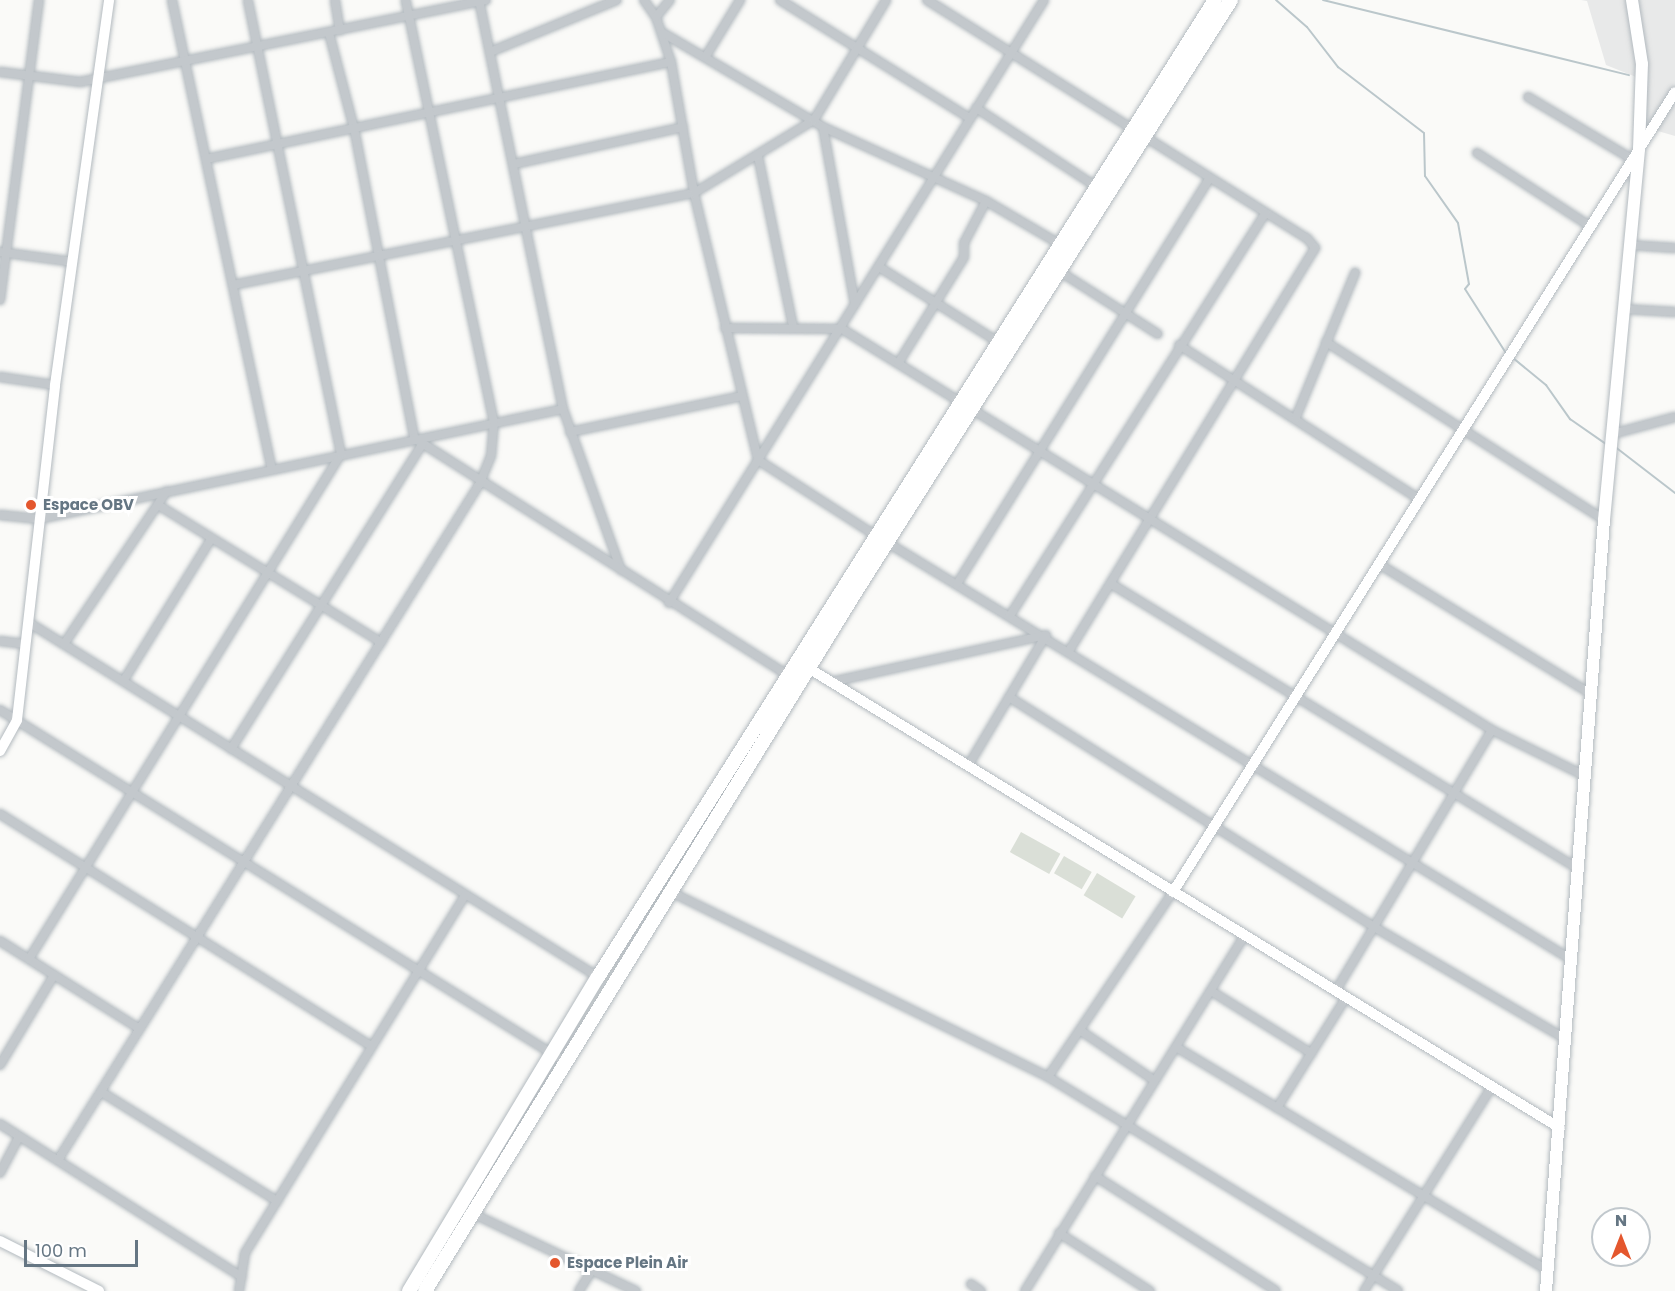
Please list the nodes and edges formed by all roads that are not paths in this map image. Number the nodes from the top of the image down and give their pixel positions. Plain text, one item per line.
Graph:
1 (39, 0) edge
2 (109, 0) edge
3 (172, 0) edge
4 (248, 0) edge
5 (335, 0) edge
6 (406, 0) edge
7 (617, 0) edge
8 (644, 0) edge
9 (670, 0) edge
10 (740, 0) edge
11 (780, 0) edge
12 (886, 0) edge
13 (927, 0) edge
14 (1044, 0) edge
15 (1215, 0) edge
16 (1231, 0) edge
17 (1632, 0) edge
18 (481, 1) edge
19 (656, 17) junction
20 (410, 18) junction
21 (340, 31) junction
22 (328, 33) junction
23 (663, 33) junction
24 (257, 47) junction
25 (857, 50) junction
26 (490, 52) junction
27 (1014, 52) junction
28 (706, 56) junction
29 (183, 60) junction
30 (671, 62) junction
31 (0, 72) edge
32 (29, 75) junction
33 (99, 78) junction
34 (1675, 92) edge
35 (499, 95) junction
36 (1528, 97) dead end
37 (976, 108) junction
38 (429, 110) junction
39 (968, 117) junction
40 (814, 120) junction
41 (683, 127) junction
42 (823, 127) junction
43 (354, 128) junction
44 (1132, 129) junction
45 (1144, 138) junction
46 (279, 144) junction
47 (1477, 153) dead end
48 (1635, 154) junction
49 (758, 156) junction
50 (206, 159) junction
51 (514, 164) junction
52 (932, 176) junction
53 (1210, 178) junction
54 (1095, 186) junction
55 (694, 193) junction
56 (986, 201) junction
57 (1265, 213) junction
58 (1590, 226) junction
59 (528, 230) junction
60 (455, 243) junction
61 (1058, 243) junction
62 (1629, 245) junction
63 (1675, 248) edge
64 (3, 252) edge
65 (379, 257) junction
66 (72, 262) junction
67 (879, 267) junction
68 (1059, 271) junction
69 (305, 272) junction
70 (1355, 273) dead end
71 (233, 285) junction
72 (0, 300) edge
73 (935, 303) junction
74 (855, 304) junction
75 (1623, 309) junction
76 (1675, 312) edge
77 (1125, 313) junction
78 (793, 326) junction
79 (725, 328) junction
80 (842, 329) junction
81 (1158, 334) dead end
82 (998, 342) junction
83 (1326, 342) junction
84 (1179, 345) junction
85 (898, 362) junction
86 (0, 377) edge
87 (1237, 381) junction
88 (55, 385) junction
89 (742, 396) junction
90 (967, 404) junction
91 (563, 410) junction
92 (1296, 417) junction
93 (1675, 417) edge
94 (494, 423) junction
95 (1462, 430) junction
96 (570, 432) junction
97 (1612, 434) junction
98 (414, 438) junction
99 (422, 444) junction
100 (1040, 450) junction
101 (341, 454) junction
102 (758, 460) junction
103 (272, 469) junction
104 (480, 483) junction
105 (1094, 484) junction
106 (167, 491) junction
107 (1419, 499) junction
108 (158, 505) junction
109 (0, 516) edge
110 (39, 519) junction
111 (1151, 519) junction
112 (1604, 520) junction
113 (875, 535) junction
114 (211, 539) junction
115 (888, 543) junction
116 (1379, 564) junction
117 (621, 571) junction
118 (268, 573) junction
119 (957, 584) junction
120 (1113, 585) junction
121 (669, 603) junction
122 (320, 606) junction
123 (1011, 614) junction
124 (28, 621) junction
125 (1336, 632) junction
126 (1046, 635) junction
127 (0, 641) edge
128 (381, 642) junction
129 (25, 644) junction
130 (64, 644) junction
131 (1070, 650) junction
132 (810, 669) junction
133 (124, 680) junction
134 (795, 681) junction
135 (831, 682) junction
136 (1591, 694) junction
137 (1009, 697) junction
138 (1296, 698) junction
139 (0, 711) edge
140 (180, 716) junction
141 (17, 720) junction
142 (1492, 730) junction
143 (231, 749) junction
144 (0, 751) edge
145 (1252, 764) junction
146 (968, 766) junction
147 (1586, 776) junction
148 (290, 788) junction
149 (133, 792) junction
150 (1452, 796) junction
151 (0, 814) edge
152 (1215, 825) junction
153 (244, 859) junction
154 (1413, 864) junction
155 (86, 867) junction
156 (1580, 870) junction
157 (671, 892) junction
158 (1173, 892) junction
159 (465, 895) junction
160 (1374, 927) junction
161 (196, 934) junction
162 (1244, 937) junction
163 (0, 941) edge
164 (29, 959) junction
165 (1572, 960) junction
166 (418, 968) junction
167 (54, 975) junction
168 (598, 977) junction
169 (1211, 991) junction
170 (1335, 992) junction
171 (1345, 999) junction
172 (140, 1029) junction
173 (1081, 1031) junction
174 (1566, 1039) junction
175 (370, 1046) junction
176 (1176, 1047) junction
177 (1311, 1053) junction
178 (558, 1057) junction
179 (0, 1065) edge
180 (1048, 1077) junction
181 (1155, 1082) junction
182 (1492, 1086) junction
183 (103, 1093) junction
184 (1277, 1108) junction
185 (0, 1124) edge
186 (1128, 1126) junction
187 (1560, 1128) junction
188 (20, 1137) junction
189 (58, 1160) junction
190 (0, 1173) edge
191 (1095, 1176) junction
192 (1425, 1197) junction
193 (277, 1201) junction
194 (459, 1207) junction
195 (472, 1213) junction
196 (1059, 1233) junction
197 (0, 1241) edge
198 (592, 1269) junction
199 (1547, 1270) junction
200 (1374, 1276) junction
201 (242, 1277) junction
202 (971, 1284) dead end
203 (99, 1291) edge
204 (238, 1291) edge
205 (409, 1291) edge
206 (425, 1291) edge
207 (579, 1291) edge
208 (636, 1291) edge
209 (981, 1291) edge
210 (1025, 1291) edge
211 (1150, 1291) edge
212 (1276, 1291) edge
213 (1364, 1291) edge
214 (1398, 1291) edge
215 (1546, 1291) edge

1 - 32 street
2 - 33 street
3 - 29 street
4 - 24 street
5 - 21 street
6 - 20 street
7 - 26 street
8 - 19 street
9 - 19 street
10 - 28 street
11 - 25 street
12 - 25 street
13 - 27 street
14 - 27 street
15 - 44 highway
16 - 45 highway
17 - 48 main road
18 - 20 street
18 - 26 street
19 - 23 street
20 - 21 street
20 - 38 street
21 - 22 street
22 - 24 street
22 - 43 street
23 - 28 street
23 - 30 street
24 - 29 street
24 - 46 street
25 - 39 street
25 - 40 street
26 - 35 street
27 - 37 street
27 - 44 street
28 - 40 street
29 - 33 street
29 - 50 street
30 - 35 street
30 - 41 street
31 - 32 street
32 - 33 street
32 - 64 street
33 - 66 street
34 - 48 street
35 - 38 street
35 - 51 street
36 - 48 street
37 - 39 street
37 - 54 street
38 - 43 street
38 - 60 street
39 - 52 street
40 - 42 street
40 - 49 street
41 - 51 street
41 - 55 street
42 - 52 street
42 - 74 street
43 - 46 street
43 - 65 street
44 - 45 street
44 - 54 highway
45 - 53 street
45 - 68 highway
46 - 50 street
46 - 69 street
47 - 58 street
48 - 58 street
48 - 62 main road
49 - 55 street
49 - 78 street
50 - 71 street
51 - 59 street
52 - 56 street
52 - 67 street
53 - 57 street
53 - 77 street
54 - 61 highway
55 - 59 street
55 - 79 street
56 - 61 street
56 - 73 street
57 - 84 street
57 - 87 street
58 - 95 street
59 - 60 street
59 - 91 street
60 - 65 street
60 - 94 street
61 - 82 highway
62 - 63 street
62 - 75 main road
64 - 66 street
64 - 72 street
65 - 69 street
65 - 98 street
66 - 88 street
67 - 73 street
67 - 74 street
68 - 77 street
68 - 90 highway
69 - 71 street
69 - 101 street
70 - 83 street
71 - 103 street
73 - 82 street
73 - 85 street
74 - 80 street
75 - 76 street
75 - 97 main road
77 - 81 street
77 - 100 street
78 - 79 street
78 - 80 street
79 - 89 street
80 - 85 street
80 - 102 street
82 - 90 highway
83 - 92 street
83 - 95 street
84 - 87 street
84 - 105 street
85 - 90 street
86 - 88 street
87 - 92 street
87 - 111 street
88 - 110 street
89 - 96 street
89 - 102 street
90 - 100 street
90 - 113 highway
90 - 115 highway
91 - 94 street
91 - 96 street
92 - 107 street
93 - 97 street
94 - 98 street
94 - 104 street
95 - 107 street
95 - 112 street
96 - 117 street
97 - 112 main road
98 - 99 street
98 - 101 street
99 - 104 street
99 - 122 street
100 - 105 street
100 - 119 street
101 - 103 street
101 - 118 street
102 - 113 street
102 - 121 street
103 - 106 street
104 - 117 street
104 - 128 street
105 - 111 street
105 - 123 street
106 - 108 street
106 - 110 street
107 - 116 street
108 - 114 street
108 - 130 street
109 - 110 street
110 - 124 street
111 - 120 street
111 - 125 street
112 - 136 main road
113 - 134 highway
114 - 118 street
114 - 133 street
115 - 119 street
115 - 132 highway
116 - 125 street
116 - 136 street
117 - 121 street
118 - 122 street
118 - 140 street
119 - 123 street
120 - 131 street
120 - 138 street
121 - 134 street
122 - 128 street
122 - 143 street
123 - 126 street
124 - 129 street
124 - 130 street
125 - 138 street
125 - 142 street
126 - 131 street
126 - 135 street
126 - 137 street
127 - 129 street
128 - 148 street
129 - 141 street
130 - 133 street
131 - 145 street
132 - 134 highway
132 - 135 street
133 - 140 street
134 - 157 highway
134 - 168 highway
135 - 146 street
136 - 147 main road
137 - 146 street
137 - 152 street
138 - 145 street
138 - 150 street
139 - 141 street
140 - 143 street
140 - 149 street
141 - 144 street
141 - 149 street
142 - 147 street
142 - 150 street
143 - 148 street
145 - 152 street
145 - 154 street
146 - 158 street
147 - 156 main road
148 - 153 street
148 - 159 street
149 - 153 street
149 - 155 street
150 - 154 street
150 - 156 street
151 - 155 street
152 - 158 street
152 - 160 street
153 - 161 street
153 - 166 street
154 - 160 street
154 - 165 street
155 - 161 street
155 - 164 street
156 - 165 main road
157 - 178 highway
157 - 180 street
158 - 162 street
158 - 173 street
159 - 166 street
159 - 168 street
160 - 170 street
160 - 174 street
161 - 172 street
161 - 175 street
162 - 169 street
162 - 170 street
163 - 164 street
164 - 167 street
165 - 174 main road
166 - 175 street
166 - 178 street
167 - 172 street
167 - 179 street
168 - 178 highway
169 - 176 street
169 - 177 street
170 - 171 street
171 - 177 street
171 - 182 street
172 - 183 street
173 - 180 street
173 - 181 street
174 - 187 main road
175 - 193 street
176 - 181 street
176 - 184 street
177 - 184 street
178 - 194 highway
178 - 195 highway
180 - 186 street
181 - 186 street
182 - 187 street
182 - 192 street
183 - 189 street
183 - 193 street
184 - 192 street
185 - 188 street
186 - 191 street
186 - 200 street
187 - 199 main road
188 - 189 street
188 - 190 street
189 - 201 street
191 - 196 street
191 - 212 street
192 - 199 street
192 - 200 street
193 - 201 street
194 - 195 street
194 - 205 highway
195 - 198 street
195 - 206 highway
196 - 210 street
196 - 211 street
197 - 203 street
198 - 207 street
198 - 208 street
199 - 215 main road
200 - 213 street
200 - 214 street
201 - 204 street
202 - 209 street

